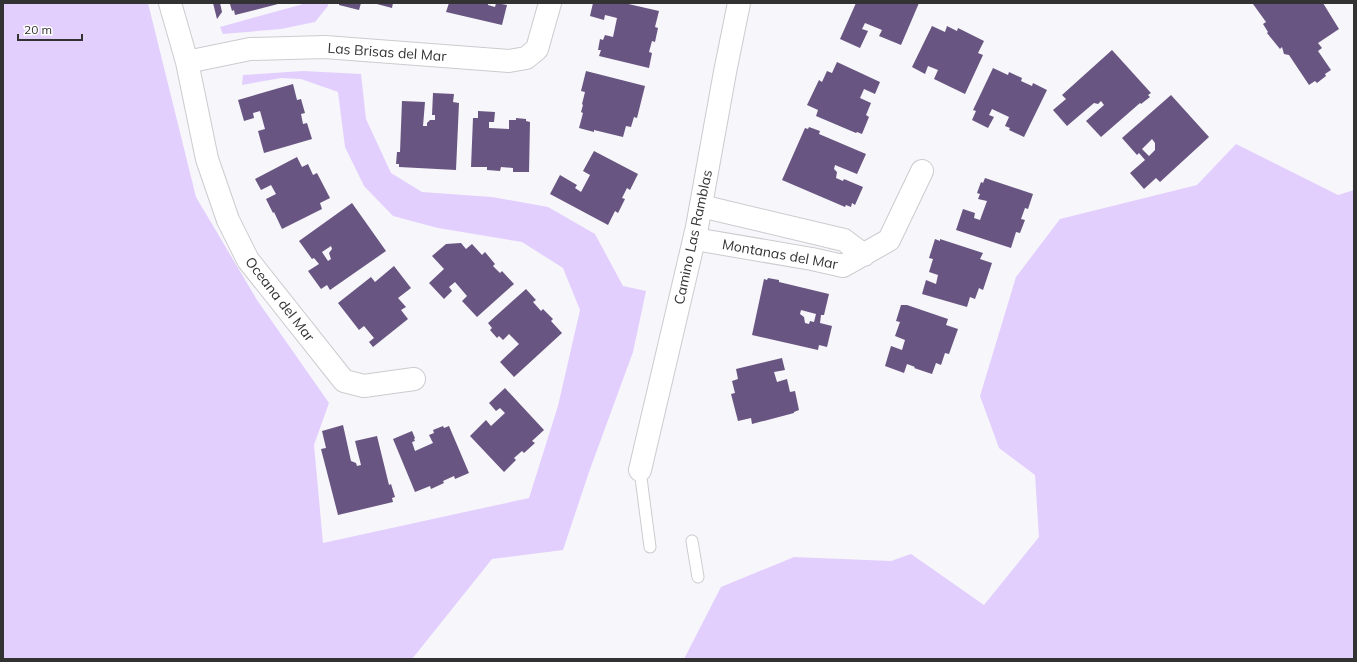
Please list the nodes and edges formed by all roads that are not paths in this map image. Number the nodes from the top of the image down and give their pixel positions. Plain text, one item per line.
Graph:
1 (170, 3) edge
2 (550, 3) edge
3 (739, 3) edge
4 (187, 62) junction
5 (922, 171) dead end
6 (701, 206) junction
7 (817, 235) junction
8 (695, 239) junction
9 (864, 255) junction
10 (812, 259) junction
11 (414, 379) dead end
12 (640, 470) joint
13 (692, 541) dead end
14 (650, 547) dead end
15 (698, 578) dead end

1 - 4 street, Oceana del Mar
2 - 4 street, Las Brisas del Mar
3 - 6 street, Camino Las Ramblas
4 - 11 street, Oceana del Mar
5 - 9 street, Montanas del Mar
6 - 7 street, Montanas del Mar
6 - 8 street, Camino Las Ramblas
7 - 9 street, Montanas del Mar
7 - 10 street
8 - 10 street, Montanas del Mar
8 - 12 street, Camino Las Ramblas
9 - 10 street, Montanas del Mar
12 - 14 lane
13 - 15 lane

